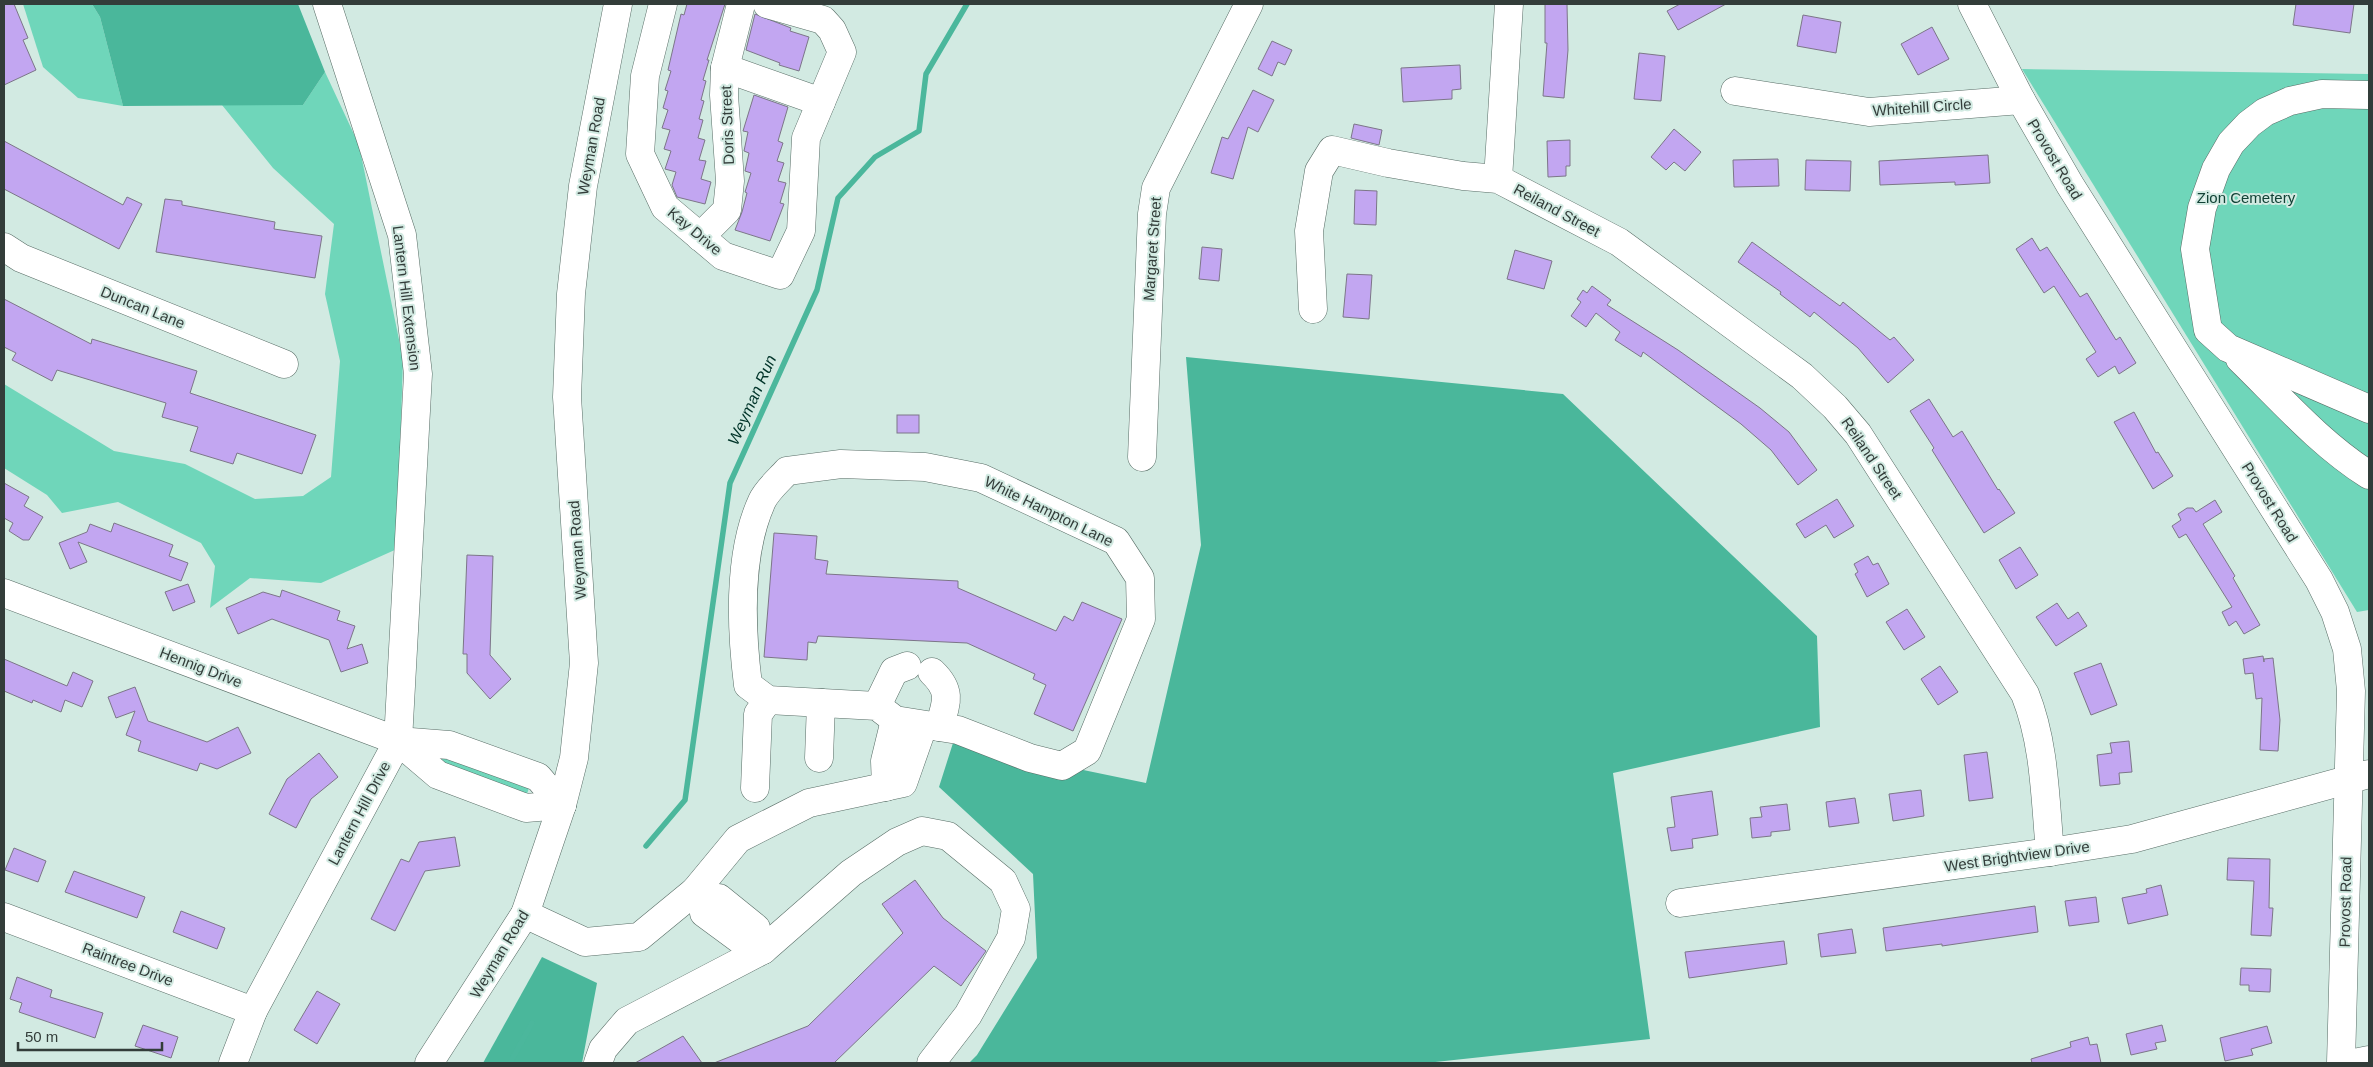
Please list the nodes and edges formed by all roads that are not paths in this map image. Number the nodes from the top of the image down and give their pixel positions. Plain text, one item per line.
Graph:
1 (326, 4) edge
2 (618, 4) edge
3 (663, 4) edge
4 (741, 4) edge
5 (767, 4) edge
6 (1249, 4) edge
7 (1509, 4) edge
8 (1972, 4) edge
9 (726, 68) junction
10 (1735, 92) dead end
11 (2369, 95) edge
12 (2021, 100) junction
13 (821, 102) junction
14 (1498, 179) junction
15 (700, 237) junction
16 (4, 247) edge
17 (1313, 309) dead end
18 (2218, 339) junction
19 (2173, 349) junction
20 (284, 364) dead end
21 (2369, 409) edge
22 (1142, 457) dead end
23 (2369, 475) edge
24 (408, 542) joint
25 (4, 593) edge
26 (768, 700) junction
27 (821, 703) junction
28 (886, 713) junction
29 (931, 726) junction
30 (398, 741) junction
31 (819, 758) dead end
32 (2358, 777) edge
33 (886, 787) junction
34 (755, 788) dead end
35 (562, 805) junction
36 (2050, 852) junction
37 (699, 894) junction
38 (1680, 903) dead end
39 (525, 914) junction
40 (4, 917) edge
41 (760, 946) junction
42 (253, 1012) junction
43 (2369, 1060) edge
44 (233, 1063) edge
45 (429, 1063) edge
46 (598, 1063) edge
47 (931, 1063) edge
48 (2341, 1063) edge
49 (2354, 1063) edge

1 - 24 street, Lantern Hill Extension
2 - 35 street, Weyman Road
3 - 15 street, Kay Drive
4 - 9 street, Doris Street
5 - 13 street, Kay Drive
6 - 22 street, Margaret Street
7 - 14 street, Reiland Street
8 - 12 street, Provost Road
9 - 13 street
9 - 15 street, Doris Street
10 - 12 street, Whitehill Circle
11 - 18 street
12 - 19 street, Provost Road
13 - 15 street, Kay Drive
14 - 17 street, Reiland Street
14 - 36 street, Reiland Street
16 - 20 street, Duncan Lane
18 - 19 street
18 - 21 street
18 - 23 street
19 - 32 street, Provost Road
24 - 30 street, Lantern Hill Drive
25 - 30 street, Hennig Drive
26 - 27 street, White Hampton Lane
26 - 29 street, White Hampton Lane
26 - 34 street
27 - 28 street, White Hampton Lane
27 - 31 street
28 - 29 street, White Hampton Lane
28 - 29 street
28 - 33 street
29 - 33 street
30 - 35 street, Hennig Drive
30 - 42 street, Lantern Hill Drive
32 - 36 street, West Brightview Drive
32 - 48 street, Provost Road
33 - 37 street
35 - 39 street, Weyman Road
36 - 38 street, West Brightview Drive
37 - 39 street
37 - 41 street
39 - 45 street, Weyman Road
40 - 42 street, Raintree Drive
41 - 46 street
41 - 47 street
42 - 44 street, Lantern Hill Drive
43 - 49 street

